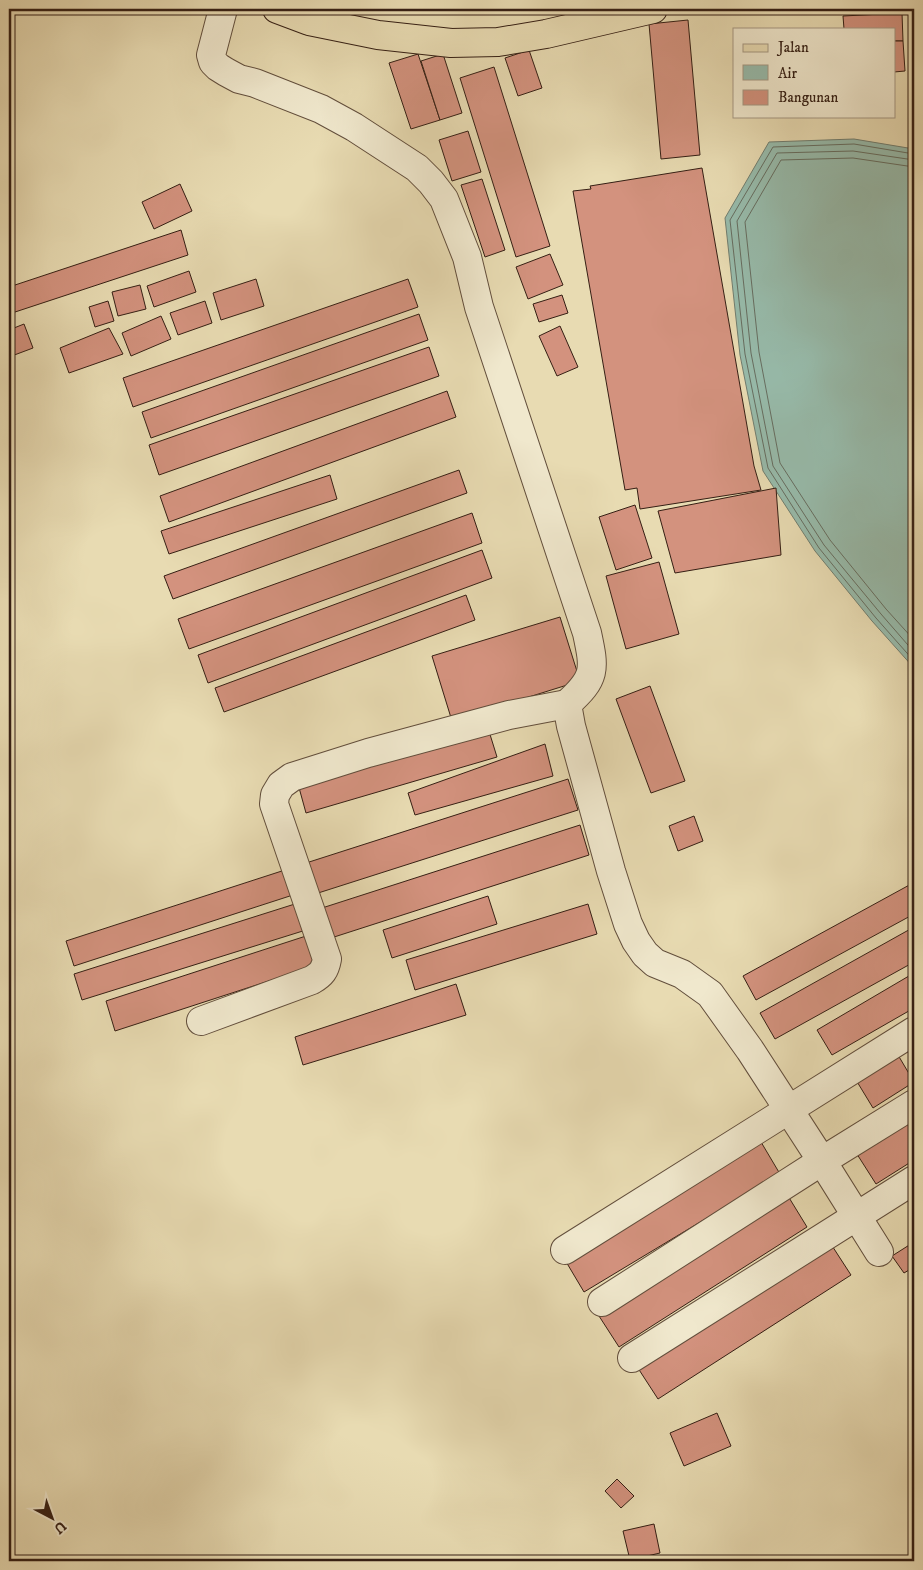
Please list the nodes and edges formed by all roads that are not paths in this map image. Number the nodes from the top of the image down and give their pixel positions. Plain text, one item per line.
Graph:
1 (223, 9) edge
2 (276, 9) edge
3 (653, 9) edge
4 (567, 704) junction
5 (201, 1021) dead end
6 (914, 1031) edge
7 (914, 1104) edge
8 (789, 1110) junction
9 (822, 1161) junction
10 (914, 1180) edge
11 (856, 1216) junction
12 (565, 1250) dead end
13 (879, 1252) dead end
14 (602, 1302) dead end
15 (632, 1358) dead end

1 - 4 lane
2 - 3 main road
4 - 5 lane
4 - 8 lane
6 - 8 lane
7 - 9 lane
8 - 9 lane
8 - 12 lane
9 - 11 lane
9 - 14 lane
10 - 11 lane
11 - 13 lane
11 - 15 lane

